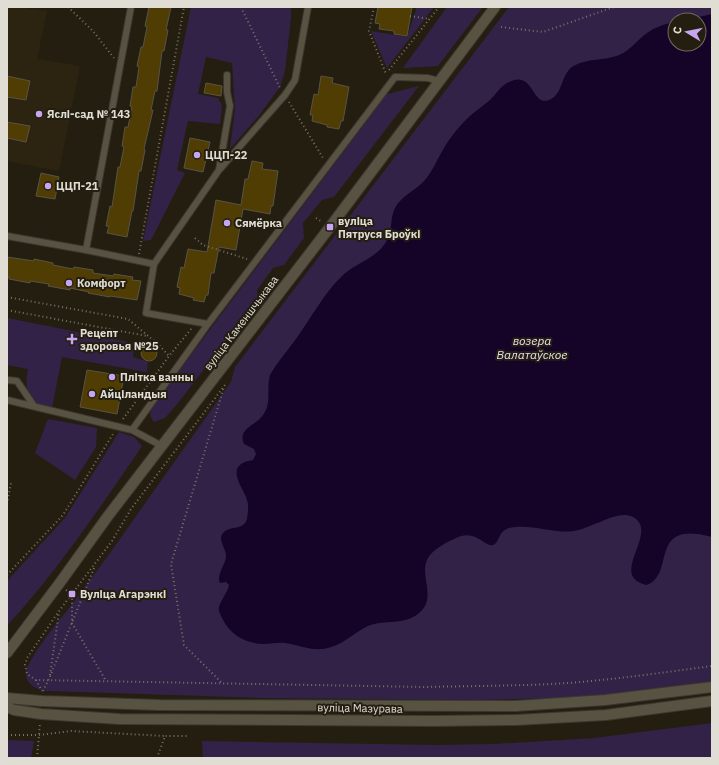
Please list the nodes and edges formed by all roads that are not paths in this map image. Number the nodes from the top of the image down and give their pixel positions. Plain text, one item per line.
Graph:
1 (132, 7) edge
2 (308, 7) edge
3 (493, 8) edge
4 (226, 75) dead end
5 (439, 81) junction
6 (219, 170) junction
7 (7, 236) edge
8 (86, 250) junction
9 (154, 264) junction
10 (208, 324) junction
11 (7, 380) edge
12 (7, 400) edge
13 (34, 406) junction
14 (132, 430) junction
15 (162, 446) junction
16 (7, 653) edge
17 (712, 687) edge
18 (7, 698) edge
19 (712, 701) edge
20 (7, 707) edge

1 - 8 lane
2 - 6 lane
3 - 5 main road, вуліца Каменшчыкава
4 - 6 lane
5 - 10 lane
5 - 15 main road, вуліца Каменшчыкава
6 - 9 lane
7 - 8 lane
8 - 9 lane
9 - 10 lane
10 - 14 lane
11 - 13 lane
12 - 13 lane
13 - 14 lane
14 - 15 lane
15 - 16 main road, вуліца Каменшчыкава
17 - 18 main road, вуліца Мазурава
19 - 20 main road, вуліца Мазурава

